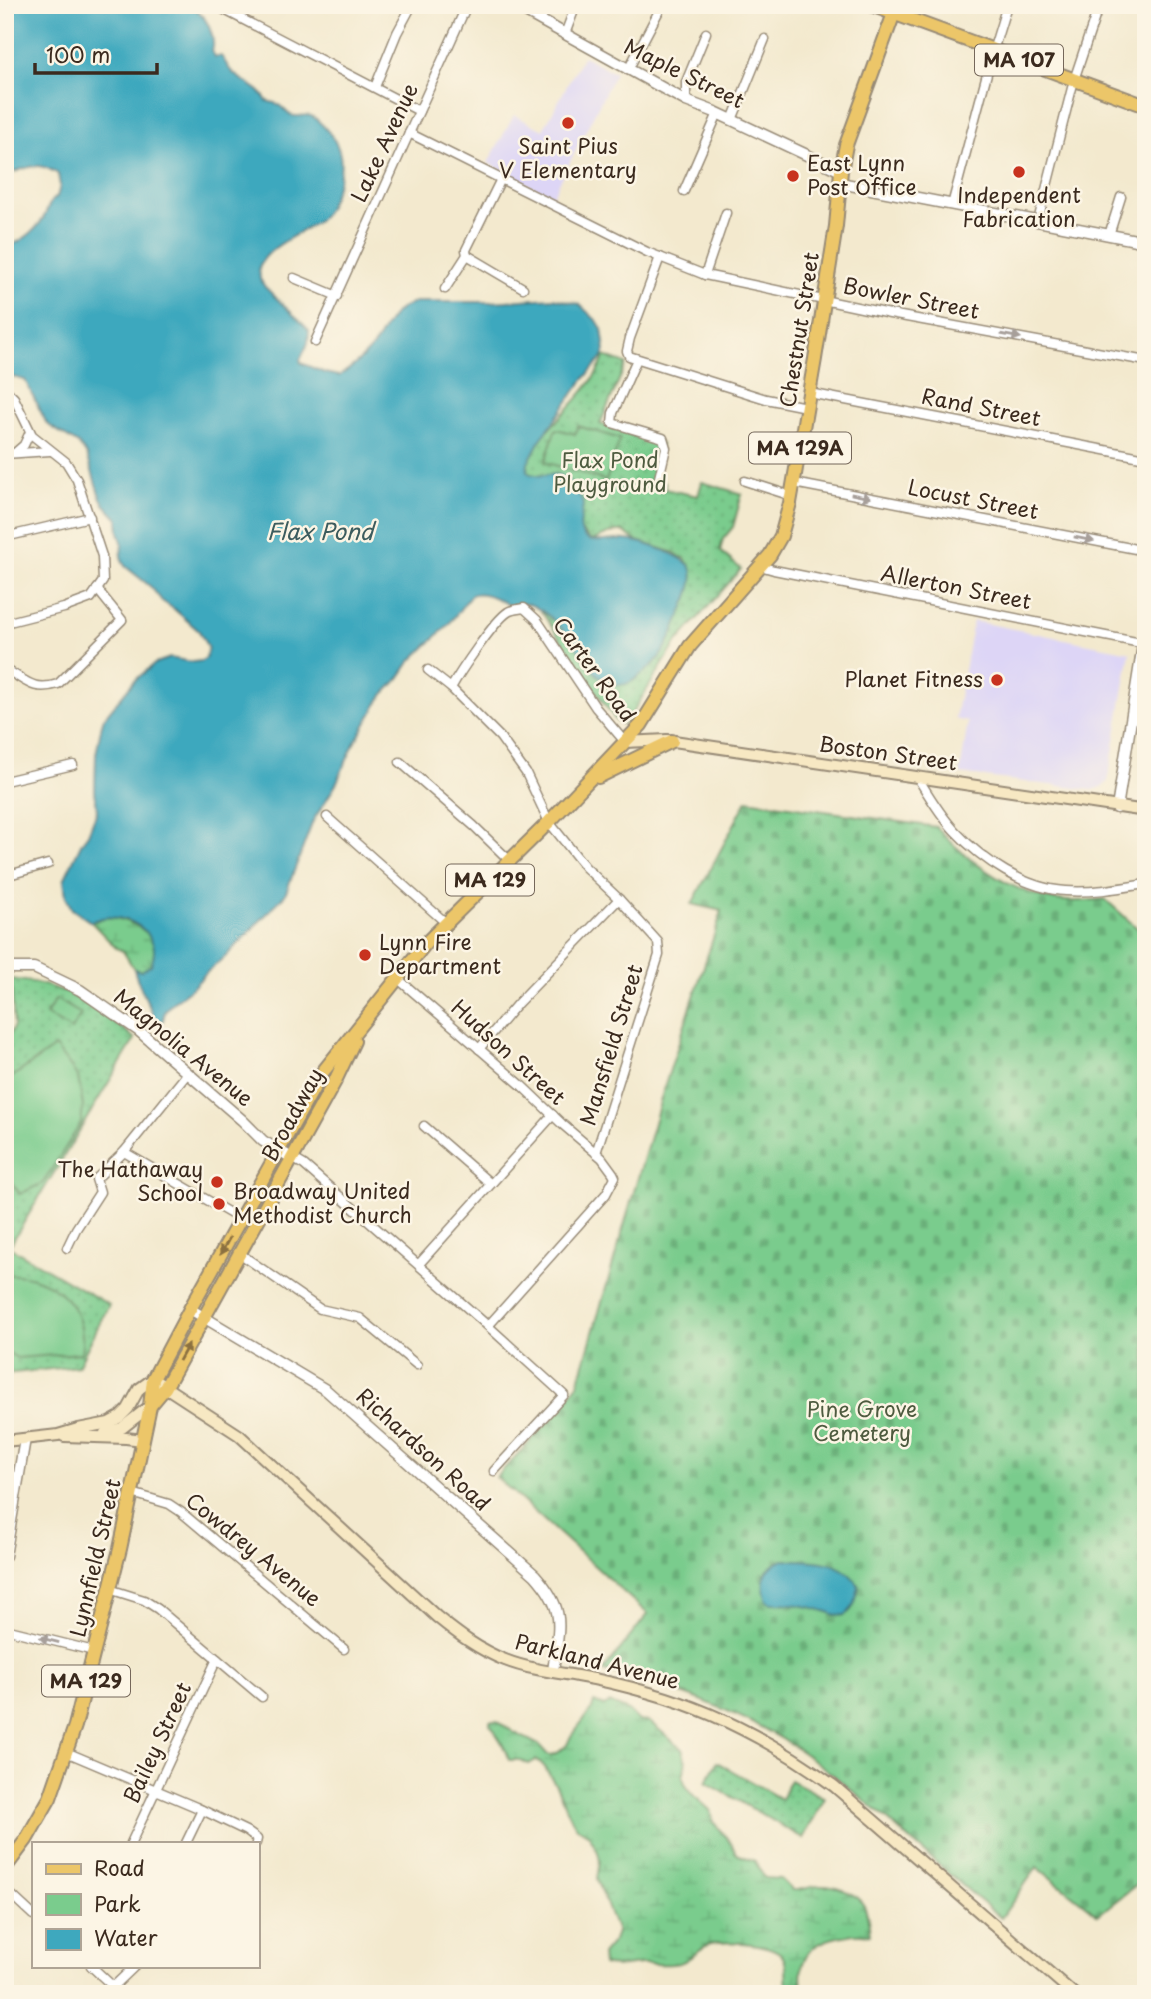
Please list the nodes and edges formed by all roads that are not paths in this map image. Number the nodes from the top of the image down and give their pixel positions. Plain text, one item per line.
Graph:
1 (215, 5) edge
2 (412, 5) edge
3 (467, 5) edge
4 (513, 5) edge
5 (576, 5) edge
6 (871, 5) edge
7 (1007, 5) edge
8 (1099, 5) edge
9 (661, 7) dead end
10 (896, 9) edge
11 (706, 33) dead end
12 (565, 34) junction
13 (765, 39) dead end
14 (993, 51) junction
15 (628, 70) junction
16 (1074, 80) junction
17 (375, 88) junction
18 (686, 101) junction
19 (1145, 104) edge
20 (419, 111) junction
21 (718, 113) junction
22 (732, 120) junction
23 (409, 133) junction
24 (841, 177) junction
25 (501, 179) junction
26 (684, 191) dead end
27 (1121, 197) dead end
28 (953, 205) junction
29 (726, 213) dead end
30 (1038, 221) junction
31 (1110, 235) junction
32 (1146, 242) edge
33 (467, 255) junction
34 (660, 257) junction
35 (705, 275) junction
36 (294, 278) dead end
37 (523, 288) dead end
38 (446, 289) dead end
39 (337, 296) junction
40 (824, 300) junction
41 (315, 342) dead end
42 (637, 359) junction
43 (1146, 361) edge
44 (5, 389) edge
45 (809, 393) junction
46 (806, 407) junction
47 (30, 432) junction
48 (51, 451) junction
49 (10, 453) edge
50 (1146, 458) edge
51 (659, 478) dead end
52 (745, 481) dead end
53 (793, 489) junction
54 (90, 517) junction
55 (5, 537) edge
56 (1146, 551) edge
57 (760, 566) junction
58 (97, 589) junction
59 (5, 626) edge
60 (1146, 626) edge
61 (1144, 644) edge
62 (5, 669) edge
63 (428, 670) dead end
64 (451, 688) junction
65 (672, 741) junction
66 (625, 742) junction
67 (400, 762) dead end
68 (73, 765) dead end
69 (918, 778) junction
70 (5, 781) edge
71 (585, 784) junction
72 (1117, 808) junction
73 (1146, 811) edge
74 (327, 817) dead end
75 (549, 822) junction
76 (510, 861) junction
77 (48, 863) dead end
78 (5, 876) edge
79 (1146, 884) edge
80 (619, 900) junction
81 (446, 923) junction
82 (5, 968) edge
83 (397, 978) junction
84 (363, 1022) junction
85 (479, 1049) junction
86 (187, 1074) junction
87 (553, 1115) junction
88 (424, 1126) dead end
89 (279, 1150) junction
90 (124, 1152) junction
91 (596, 1153) junction
92 (292, 1158) junction
93 (491, 1184) junction
94 (240, 1219) junction
95 (67, 1248) dead end
96 (239, 1253) junction
97 (419, 1264) junction
98 (190, 1309) junction
99 (204, 1317) junction
100 (488, 1326) junction
101 (417, 1365) dead end
102 (153, 1380) junction
103 (164, 1388) junction
104 (149, 1406) junction
105 (58, 1435) junction
106 (81, 1437) junction
107 (25, 1438) junction
108 (143, 1440) junction
109 (5, 1441) edge
110 (494, 1471) dead end
111 (132, 1493) junction
112 (5, 1556) edge
113 (109, 1589) junction
114 (5, 1629) edge
115 (344, 1649) dead end
116 (94, 1651) junction
117 (217, 1658) junction
118 (553, 1672) junction
119 (262, 1697) dead end
120 (66, 1752) junction
121 (156, 1790) junction
122 (202, 1810) junction
123 (131, 1842) edge
124 (186, 1842) edge
125 (256, 1842) edge
126 (5, 1868) edge
127 (5, 1889) edge
128 (32, 1914) edge
129 (93, 1968) edge
130 (133, 1968) edge
131 (113, 1987) junction
132 (121, 1994) edge
133 (1074, 1994) edge

1 - 17 street
2 - 17 street
3 - 20 street, Lake Avenue
4 - 12 street, Maple Street
5 - 12 street
6 - 10 main road, MA 107
7 - 14 street
8 - 16 street
9 - 15 street
10 - 14 main road, MA 107
10 - 24 main road, Chestnut Street / MA 129A
11 - 18 street
12 - 15 street, Maple Street
13 - 22 street
14 - 16 main road, MA 107
14 - 28 street
15 - 18 street, Maple Street
16 - 19 main road, MA 107
16 - 30 street
17 - 20 street
18 - 21 street, Maple Street
20 - 23 street, Lake Avenue
21 - 22 street, Maple Street
21 - 26 street
22 - 24 street, Maple Street
23 - 25 street, Bowler Street
23 - 39 street, Lake Avenue
24 - 28 street, Maple Street
24 - 40 main road, Chestnut Street / MA 129A
25 - 33 street
25 - 34 street, Bowler Street
27 - 31 street
28 - 30 street, Maple Street
29 - 35 street
30 - 31 street, Maple Street
31 - 32 street, Maple Street
33 - 37 street
33 - 38 street
34 - 35 street, Bowler Street
34 - 42 street
35 - 40 street, Bowler Street
36 - 39 street
39 - 41 street, Lake Avenue
40 -> 43 street, Bowler Street
40 - 45 main road, Chestnut Street / MA 129A
42 - 46 street
42 - 51 street
44 - 47 street
45 - 46 main road, Chestnut Street / MA 129A
45 - 50 street, Rand Street
46 - 53 main road, Chestnut Street / MA 129A
47 - 48 street
47 - 49 street
48 - 49 street
48 - 54 street
52 - 53 street, Locust Street
53 -> 56 street, Locust Street
53 - 57 main road, Chestnut Street / MA 129A
54 - 55 street
54 - 58 street
57 - 61 street, Allerton Street
57 - 66 main road, Chestnut Street / MA 129A
58 - 59 street
58 - 62 street
60 - 61 street
61 - 72 street
63 - 64 street
64 - 66 street, Carter Road
64 - 75 street
65 - 66 main road, Boston Street
65 - 69 main road, Boston Street
65 - 71 main road, MA 129
66 - 71 main road, Broadway / MA 129
67 - 76 street
68 - 70 street
69 - 72 main road, Boston Street
69 - 79 street
71 - 75 main road, Broadway / MA 129
72 - 73 main road, Boston Street
74 - 81 street
75 - 76 main road, Broadway / MA 129
75 - 80 street, Mansfield Street
76 - 81 main road, Broadway / MA 129
77 - 78 street
80 - 85 street
80 - 91 street, Mansfield Street
81 - 83 main road, Broadway / MA 129
82 - 86 street, Magnolia Avenue
83 - 84 main road, Broadway / MA 129
83 - 85 street, Hudson Street
84 - 89 main road, Broadway / MA 129
84 - 92 main road, Broadway / MA 129
85 - 87 street, Hudson Street
86 - 89 street, Magnolia Avenue
86 - 90 street
87 - 91 street, Hudson Street
87 - 93 street
88 - 93 street
89 - 92 street, Magnolia Avenue
89 - 94 main road, Broadway / MA 129
90 - 94 street
90 - 95 street
91 - 100 street, Hudson Street
92 - 96 main road, Broadway / MA 129
92 - 97 street
93 - 97 street
94 -> 98 main road, Broadway / MA 129
96 - 99 main road, Broadway / MA 129
96 - 101 street
97 - 100 street
98 - 99 street, Richardson Road
98 - 102 main road, Broadway / MA 129
103 -> 99 main road, Broadway / MA 129
99 - 118 street, Richardson Road
100 - 110 street
102 - 103 main road, Parkland Avenue
102 - 104 main road, Broadway / MA 129
102 - 105 main road, Broadway
103 - 104 main road, Broadway / MA 129
103 - 118 main road, Parkland Avenue
104 - 106 main road, Broadway
104 - 108 main road, Lynnfield Street / MA 129
105 - 106 main road, Broadway
105 - 107 main road, Broadway
106 - 108 main road, Broadway
107 - 109 main road, Broadway
107 - 112 street
108 - 111 main road, Lynnfield Street / MA 129
111 - 113 main road, Lynnfield Street / MA 129
111 - 115 street, Cowdrey Avenue
113 - 116 main road, Lynnfield Street / MA 129
113 - 117 street
116 -> 114 street
116 - 120 main road, Lynnfield Street / MA 129
117 - 119 street
117 - 121 street, Bailey Street
118 - 133 main road, Parkland Avenue
120 - 121 street
120 - 126 main road, Lynnfield Street / MA 129
121 - 122 street
121 - 123 street, Bailey Street
122 - 124 street
122 - 125 street
127 - 128 street
129 - 131 street
130 - 131 street
131 - 132 street

